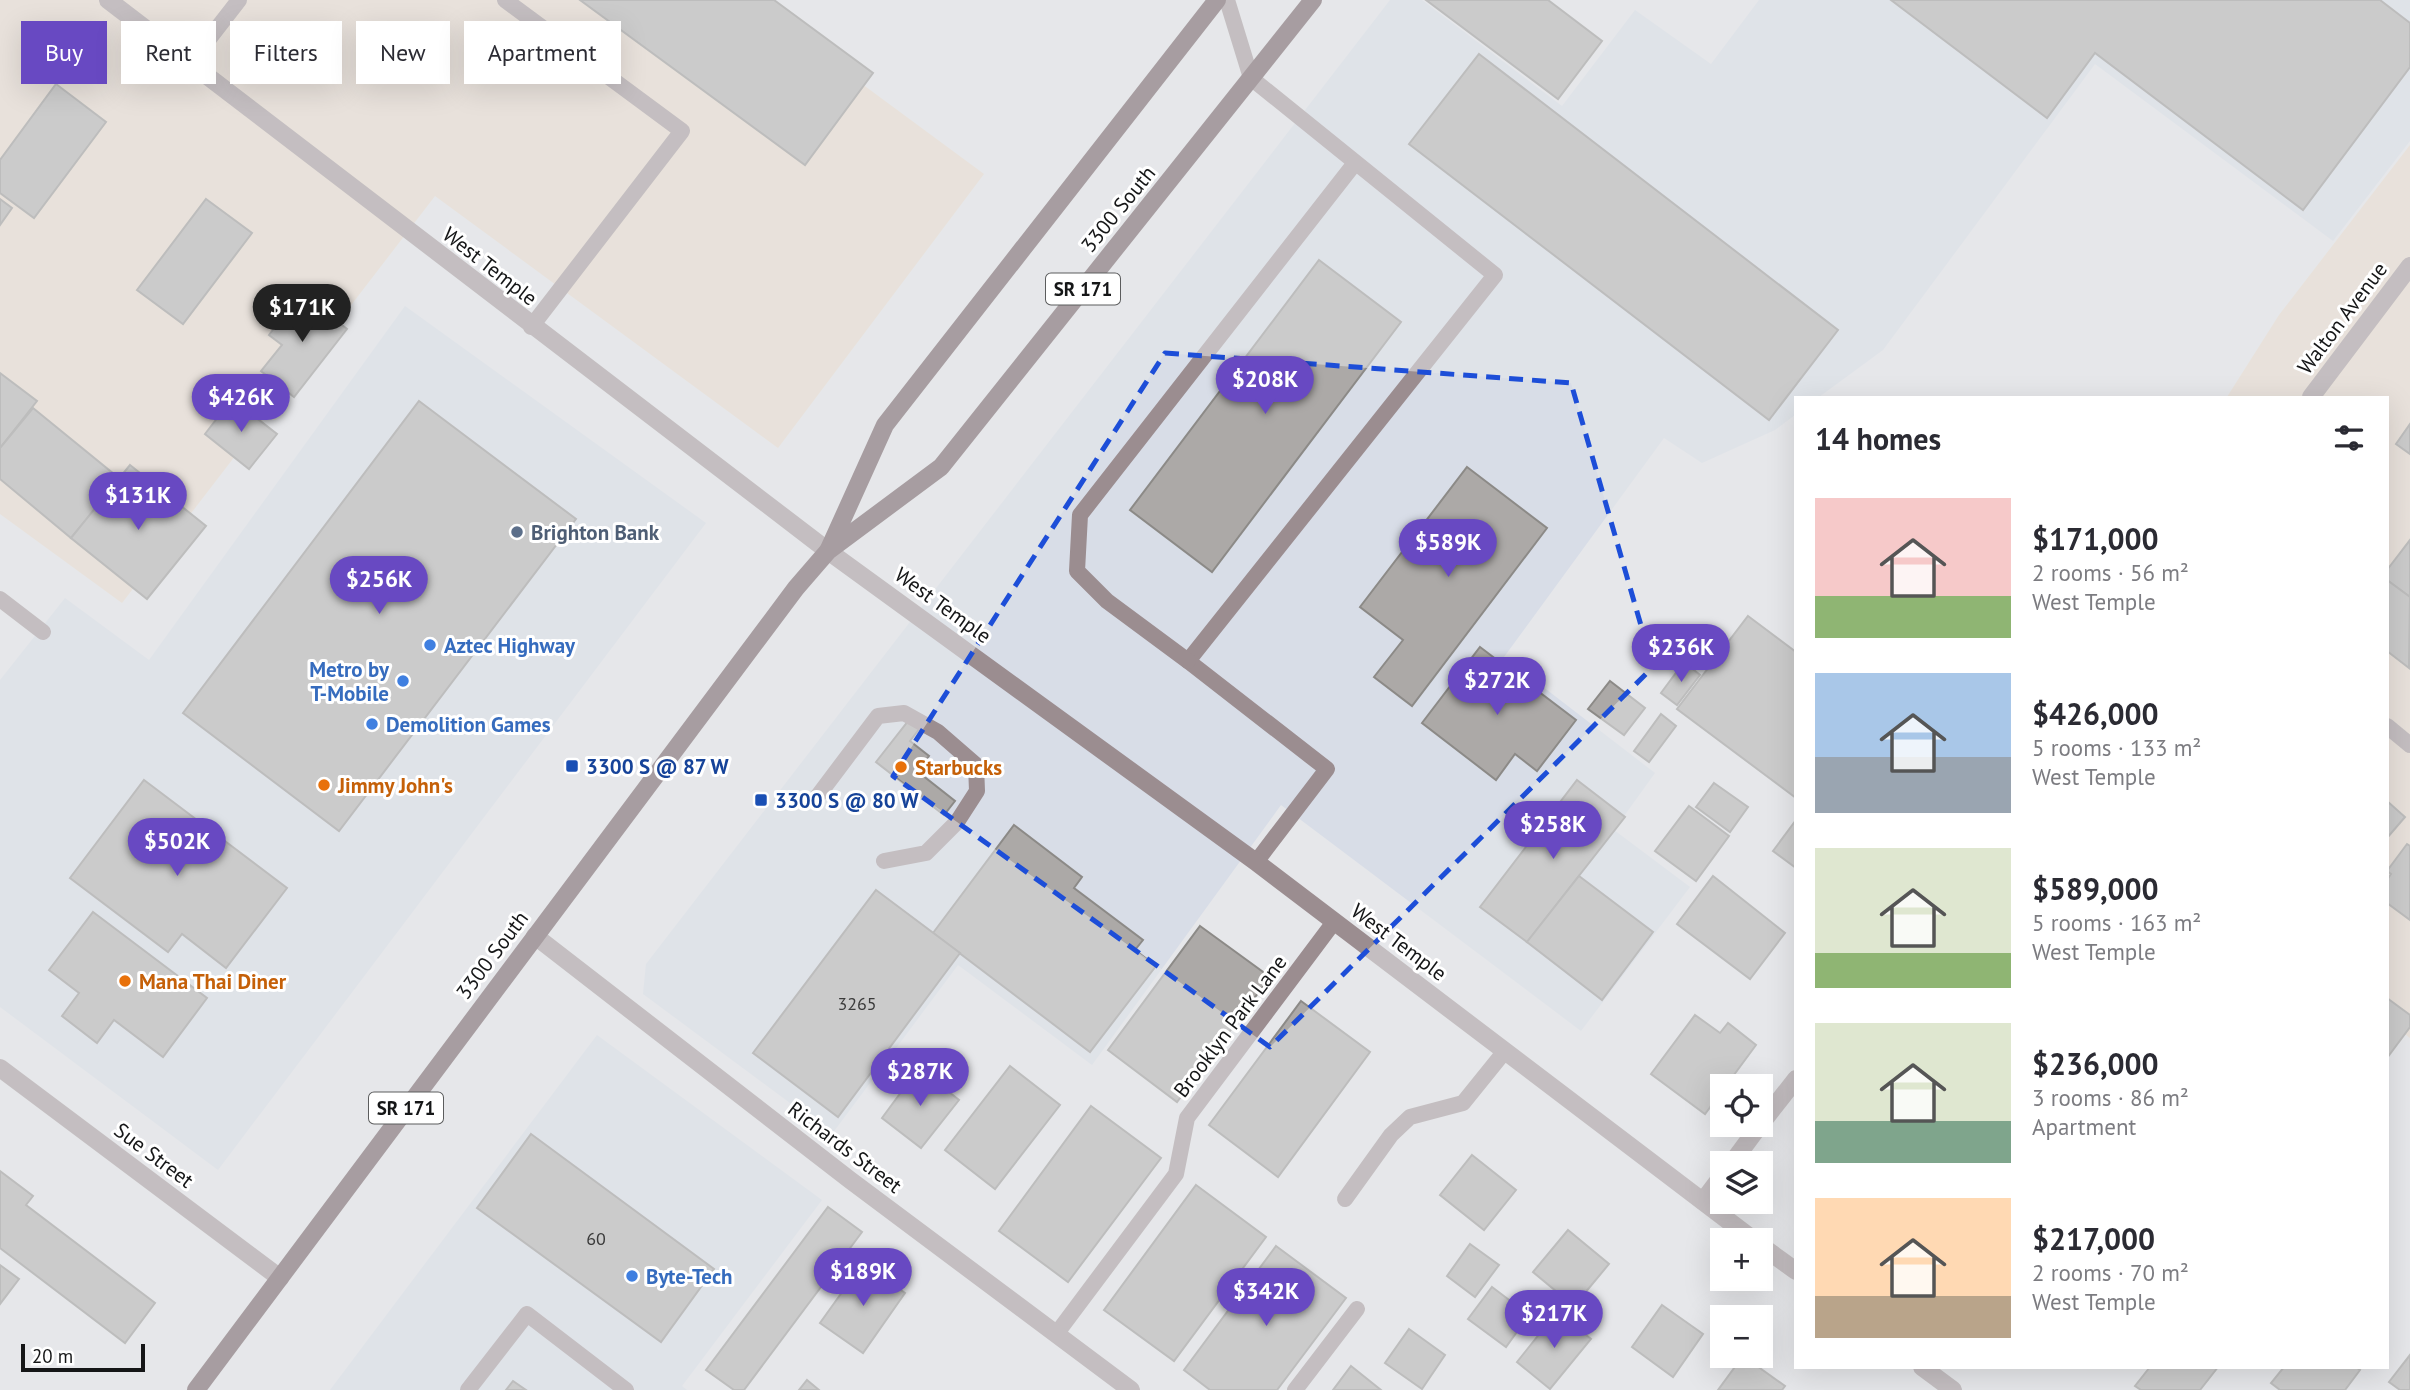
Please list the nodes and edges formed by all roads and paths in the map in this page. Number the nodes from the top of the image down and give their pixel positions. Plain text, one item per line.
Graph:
1 (108, 0) edge
2 (239, 0) edge
3 (505, 0) edge
4 (1217, 0) edge
5 (1227, 0) edge
6 (1313, 0) edge
7 (136, 21) edge
8 (216, 30) edge
9 (1251, 78) junction
10 (216, 81) edge
11 (1355, 163) junction
12 (2410, 266) edge
13 (531, 327) junction
14 (2312, 396) edge
15 (828, 551) junction
16 (0, 599) edge
17 (43, 632) dead end
18 (1188, 661) junction
19 (2389, 728) edge
20 (2410, 745) edge
21 (817, 797) dead end
22 (884, 861) dead end
23 (1256, 862) junction
24 (1334, 922) junction
25 (535, 936) junction
26 (1505, 1051) junction
27 (0, 1068) edge
28 (1794, 1082) edge
29 (1773, 1108) edge
30 (1710, 1192) edge
31 (1345, 1199) dead end
32 (1703, 1201) junction
33 (1738, 1228) edge
34 (1773, 1254) edge
35 (1794, 1270) edge
36 (280, 1278) junction
37 (1357, 1310) dead end
38 (1057, 1333) junction
39 (1925, 1369) edge
40 (198, 1389) edge
41 (468, 1390) edge
42 (626, 1390) edge
43 (1131, 1390) edge
44 (1295, 1390) edge
45 (1953, 1390) edge

1 - 7 street, West Temple
2 - 8 lane
3 - 13 lane
4 - 15 main road, 3300 South / SR 171
5 - 9 lane
6 - 9 main road, 3300 South / SR 171
9 - 11 lane
9 - 15 main road, 3300 South / SR 171
10 - 13 street, West Temple
11 - 18 lane
11 - 18 lane
12 - 14 street, Walton Avenue
13 - 15 street, West Temple
15 - 23 street, West Temple
15 - 25 main road, 3300 South / SR 171
16 - 17 lane
18 - 23 lane
19 - 20 lane
21 - 22 lane
23 - 24 street, West Temple
24 - 26 street, West Temple
24 - 38 lane, Brooklyn Park Lane
25 - 36 main road, 3300 South / SR 171
25 - 38 street, Richards Street
26 - 31 lane
26 - 32 street, West Temple
27 - 36 street, Sue Street
28 - 29 street
30 - 32 street
32 - 33 street, West Temple
34 - 35 street
36 - 40 main road, 3300 South / SR 171
37 - 44 lane
38 - 43 street, Richards Street
39 - 45 street
41 - 42 lane

